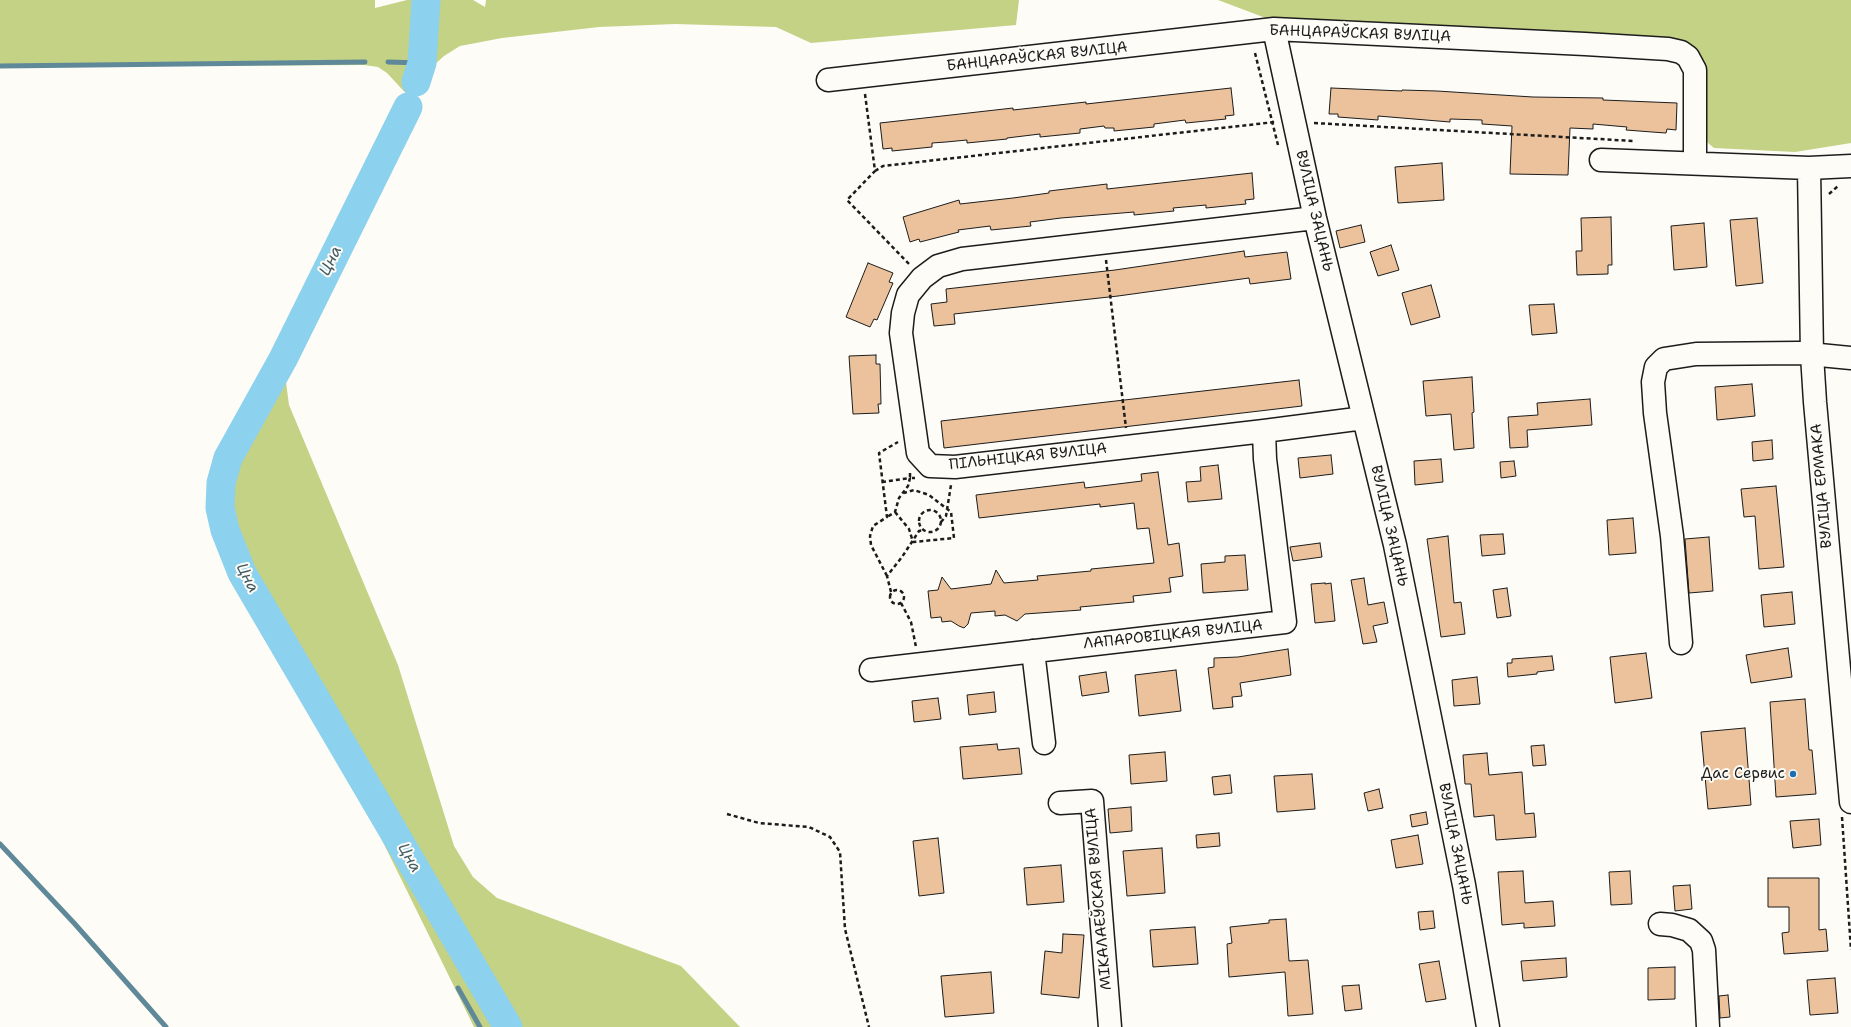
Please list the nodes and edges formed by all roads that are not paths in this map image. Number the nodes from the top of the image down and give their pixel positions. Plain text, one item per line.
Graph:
1 (1275, 40) junction
2 (828, 80) dead end
3 (1601, 160) dead end
4 (1695, 163) junction
5 (1851, 166) edge
6 (1808, 168) junction
7 (1315, 218) junction
8 (1812, 355) junction
9 (1851, 358) edge
10 (1364, 418) junction
11 (1264, 431) junction
12 (1681, 643) dead end
13 (1033, 651) junction
14 (871, 670) dead end
15 (1044, 743) dead end
16 (1851, 802) edge
17 (1060, 803) dead end
18 (1660, 924) dead end
19 (1110, 1027) edge
20 (1488, 1027) edge
21 (1708, 1027) edge

1 - 2 street, БАНЦАРАЎСКАЯ ВУЛІЦА
1 - 4 street, БАНЦАРАЎСКАЯ ВУЛІЦА
1 - 7 street, ВУЛІЦА ЗАЦАНЬ
3 - 4 street
4 - 6 street
5 - 6 street
6 - 8 street, ВУЛІЦА ЕРМАКА
7 - 10 street, ВУЛІЦА ЗАЦАНЬ
7 - 11 street, ПІЛЬНІЦКАЯ ВУЛІЦА
8 - 9 street
8 - 12 street
8 - 16 street, ВУЛІЦА ЕРМАКА
10 - 11 street, ПІЛЬНІЦКАЯ ВУЛІЦА
10 - 20 street, ВУЛІЦА ЗАЦАНЬ
11 - 13 street, ЛАПАРОВІЦКАЯ ВУЛІЦА
13 - 14 street, ЛАПАРОВІЦКАЯ ВУЛІЦА
13 - 15 street
17 - 19 street, МІКАЛАЕЎСКАЯ ВУЛІЦА
18 - 21 street

